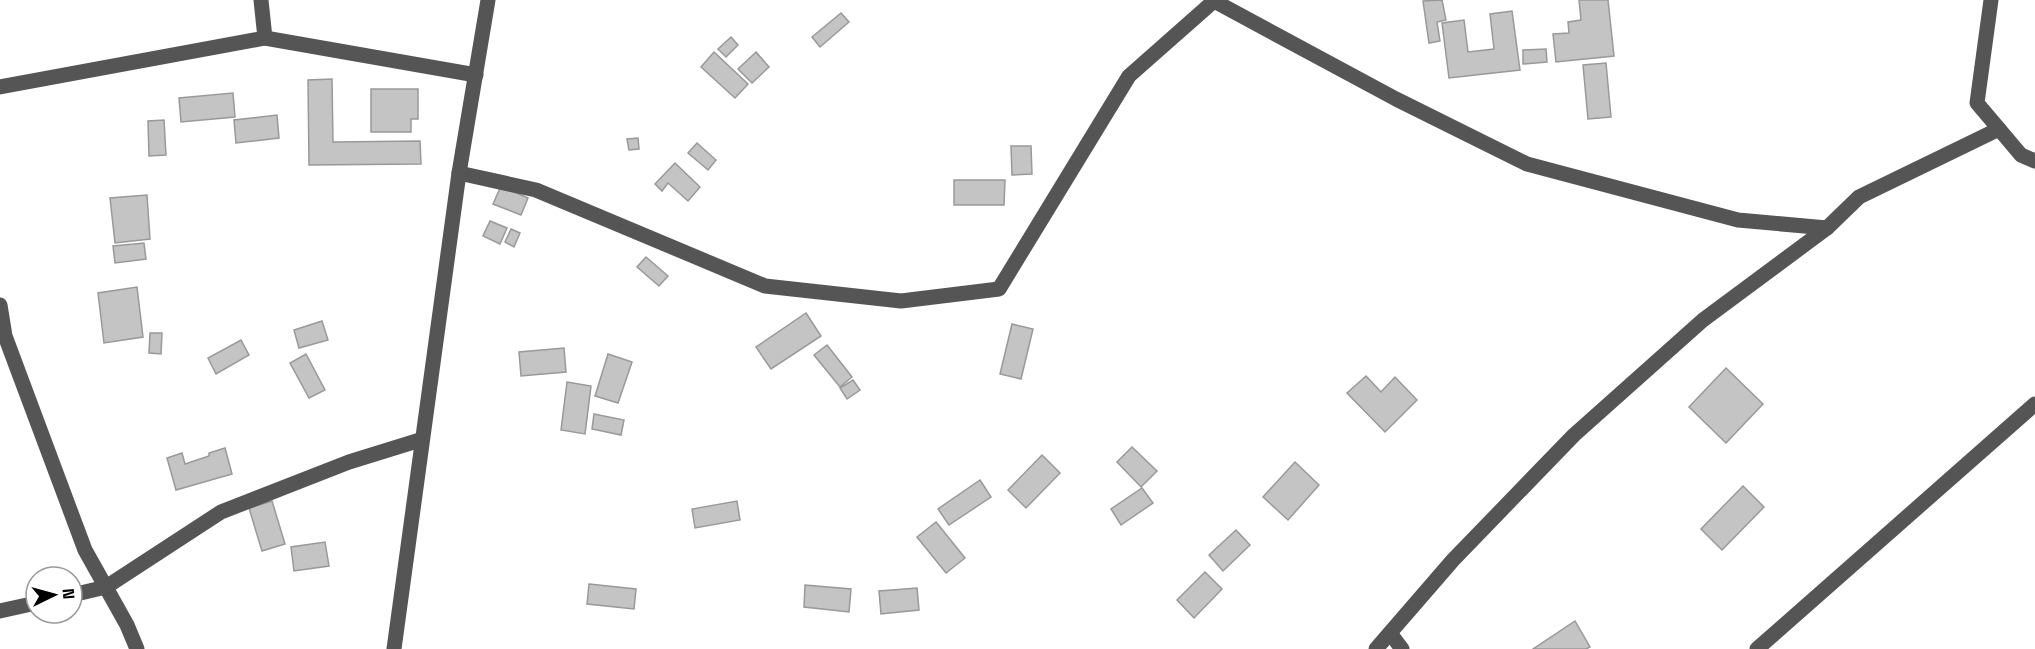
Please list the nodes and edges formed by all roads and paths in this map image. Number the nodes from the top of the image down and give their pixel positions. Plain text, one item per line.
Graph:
1 (261, 0) edge
2 (488, 0) edge
3 (1991, 0) edge
4 (1215, 1) edge
5 (265, 38) junction
6 (477, 75) junction
7 (0, 87) edge
8 (1999, 129) junction
9 (2035, 161) edge
10 (459, 173) junction
11 (1827, 228) junction
12 (0, 305) edge
13 (2035, 404) edge
14 (420, 440) junction
15 (106, 586) junction
16 (84, 592) edge
17 (24, 606) edge
18 (0, 611) edge
19 (1390, 633) junction
20 (136, 649) edge
21 (394, 649) edge
22 (1376, 649) edge
23 (1402, 649) edge
24 (1757, 649) edge

1 - 5 street
2 - 6 street
3 - 8 street
4 - 10 street
4 - 11 street
5 - 6 street
5 - 7 street
6 - 10 street
8 - 9 street
8 - 11 street
10 - 14 street
11 - 19 street
12 - 15 street
13 - 24 street
14 - 15 street
14 - 21 street
15 - 16 street
15 - 20 street
17 - 18 street
19 - 22 street
19 - 23 street

